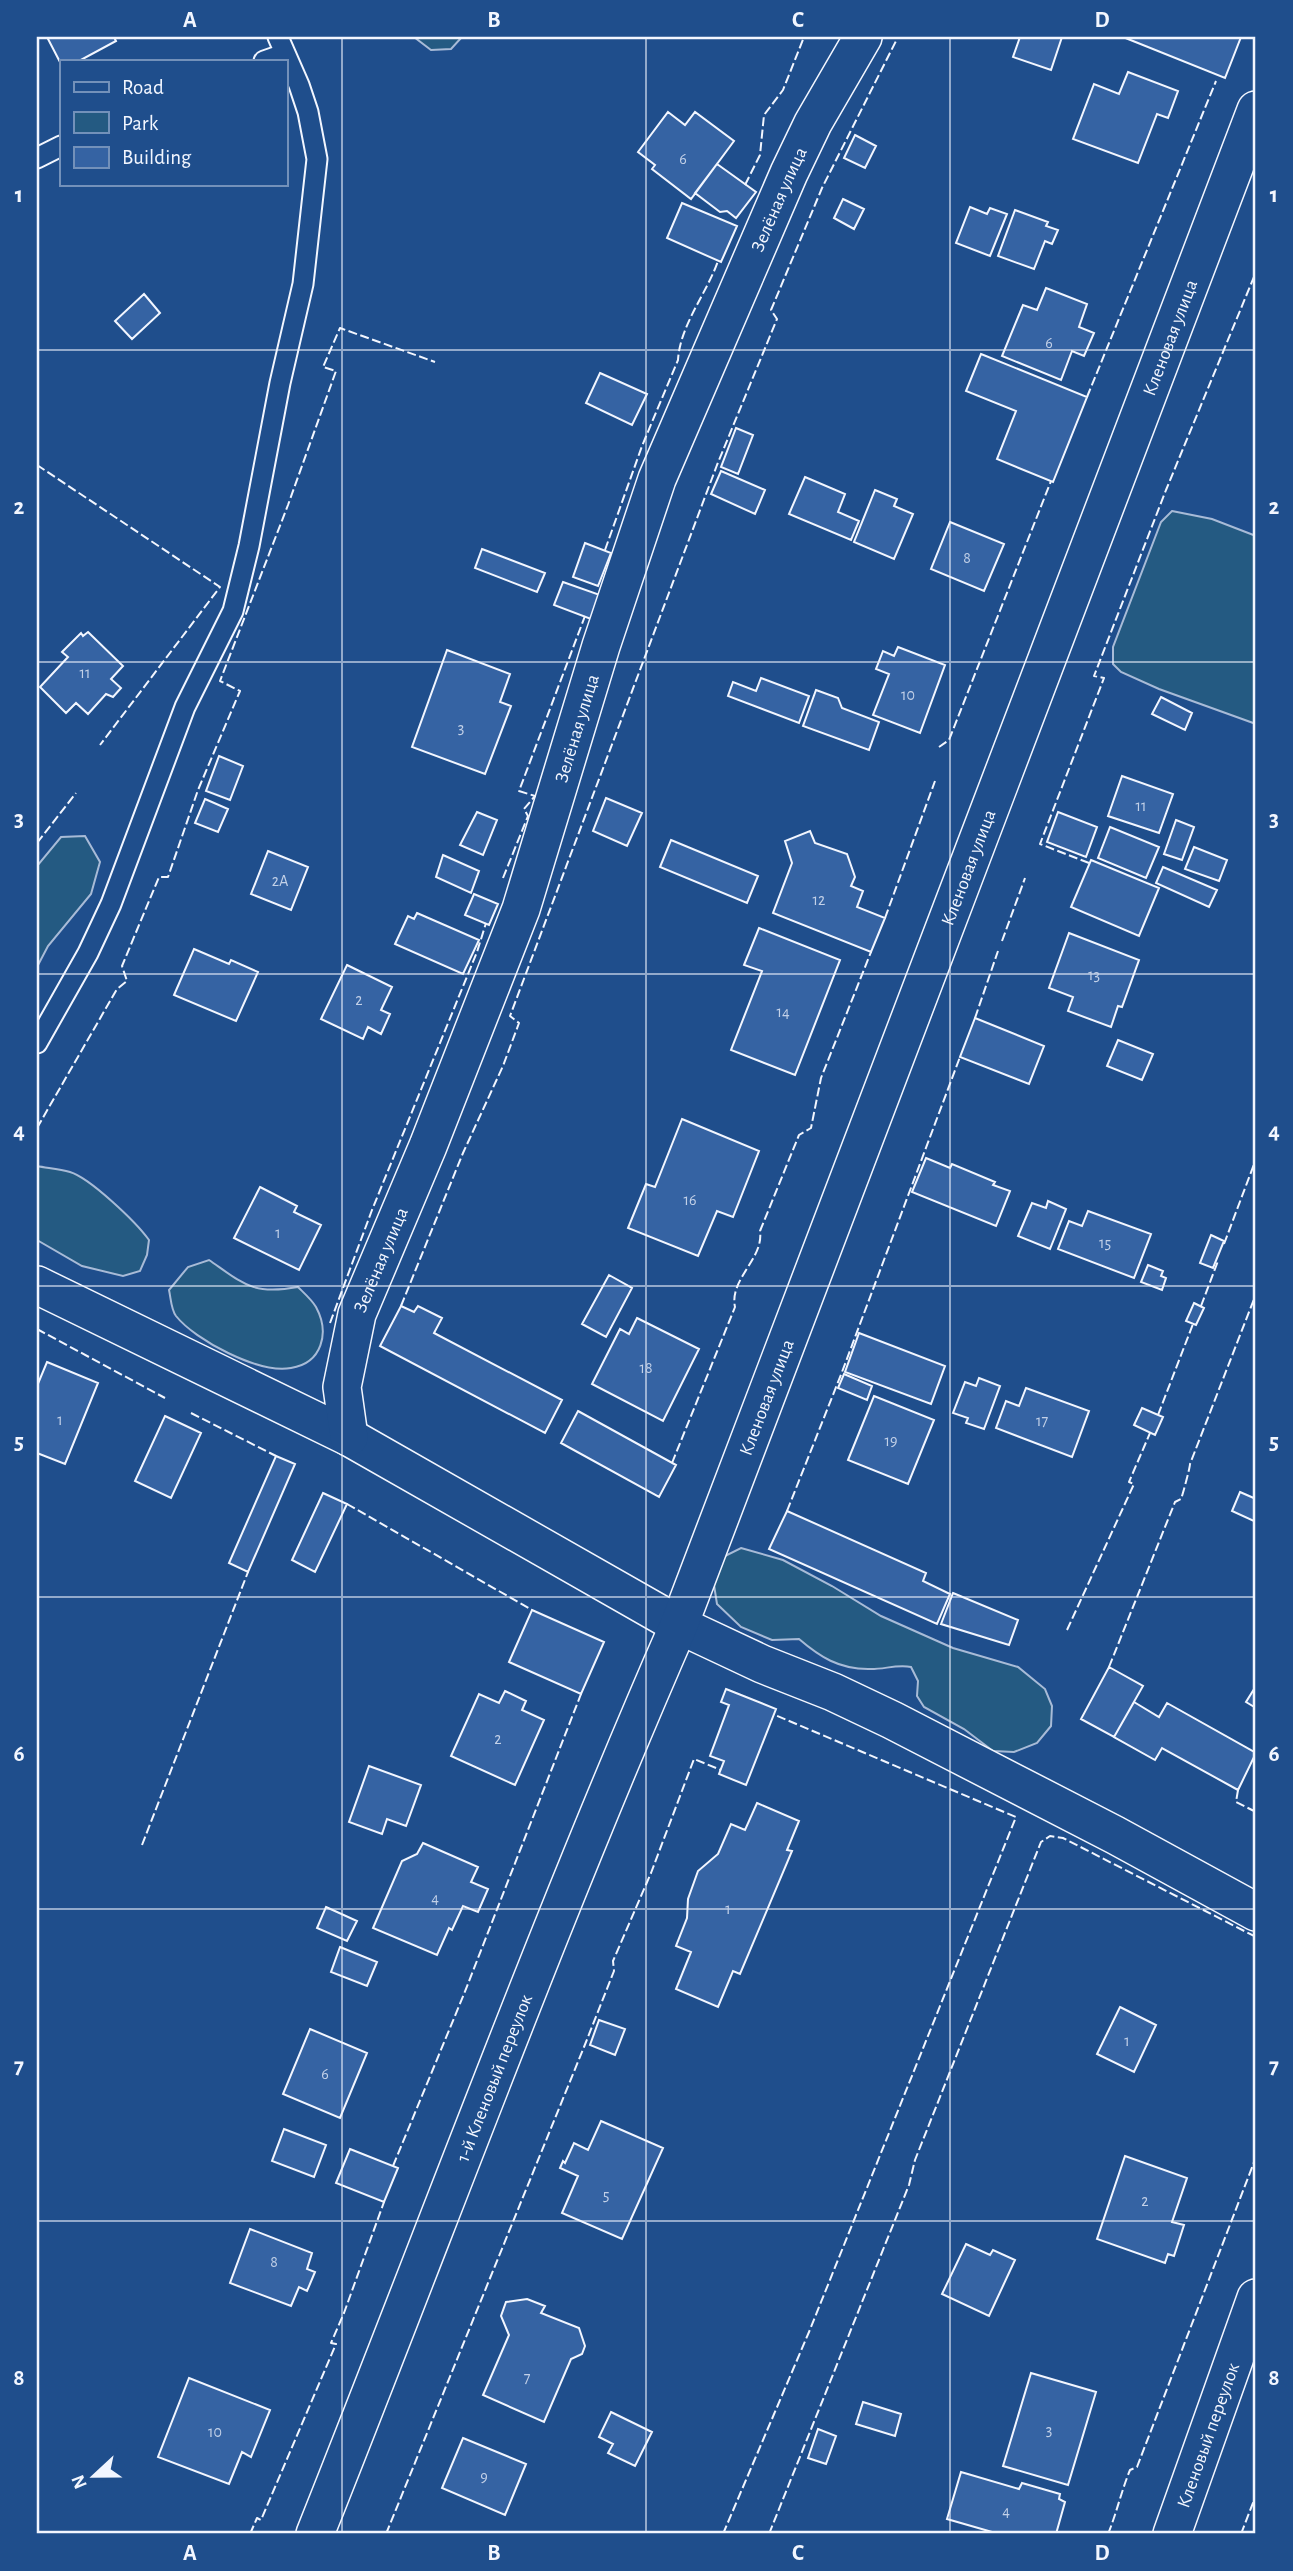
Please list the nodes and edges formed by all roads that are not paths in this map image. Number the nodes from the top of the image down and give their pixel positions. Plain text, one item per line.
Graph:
1 (863, 37) edge
2 (281, 45) edge
3 (265, 60) edge
4 (1256, 110) edge
5 (60, 146) edge
6 (37, 158) edge
7 (37, 1043) edge
8 (37, 1286) edge
9 (349, 1437) junction
10 (679, 1625) junction
11 (1256, 1912) edge
12 (1256, 2298) edge
13 (315, 2534) edge
14 (1172, 2534) edge

1 - 9 street, Зелёная улица
2 - 3 lane
2 - 7 lane
4 - 10 street, Кленовая улица
5 - 6 lane
8 - 9 street
9 - 10 street
10 - 11 street
10 - 13 street, 1-й Кленовый переулок
12 - 14 street, Кленовый переулок

